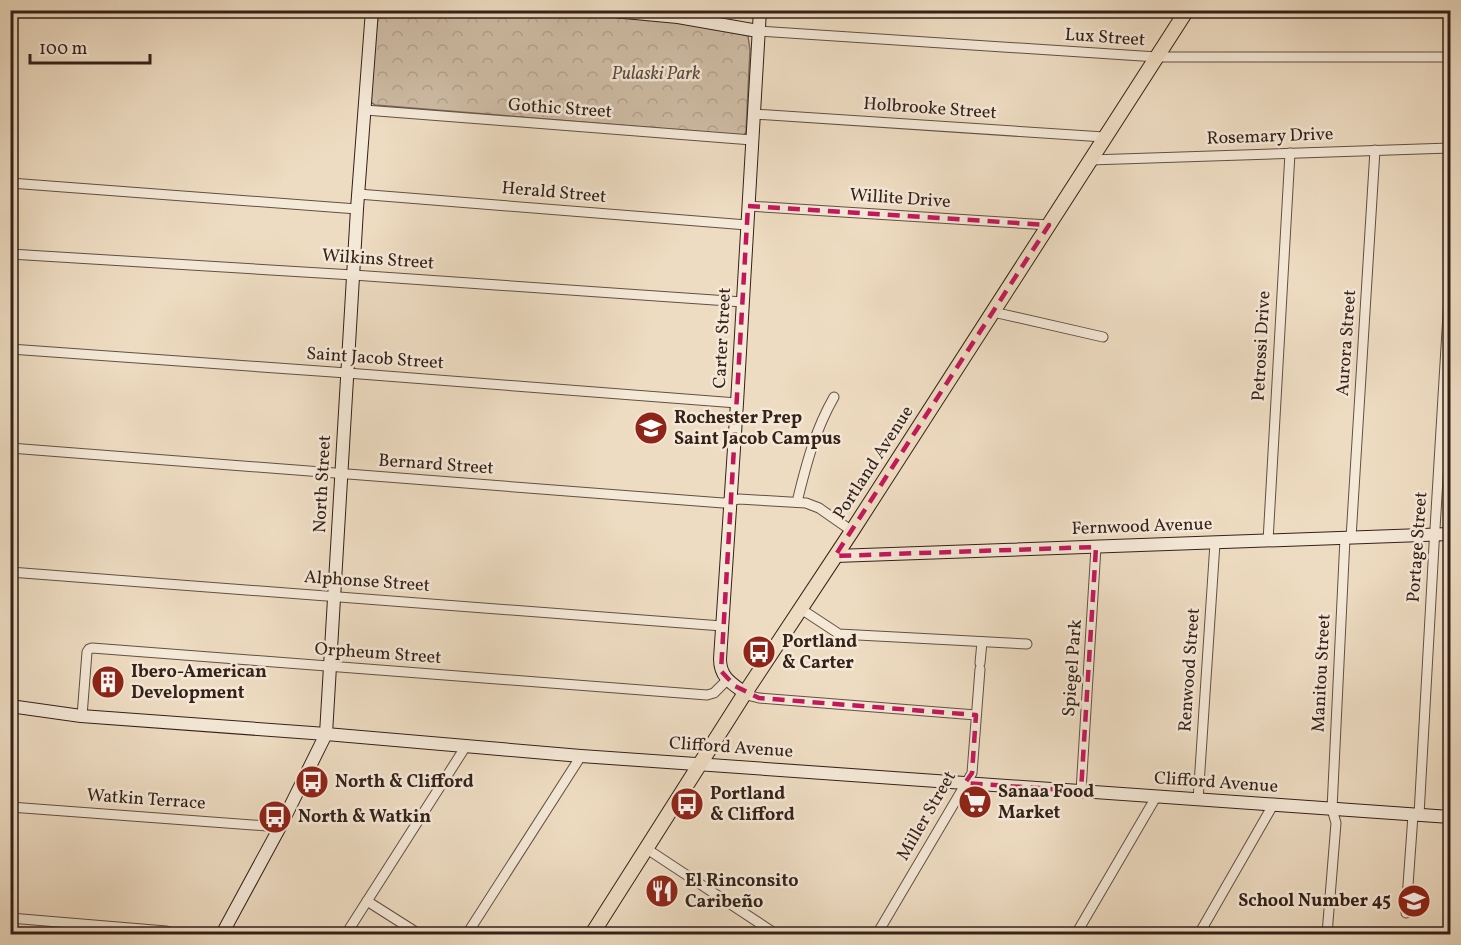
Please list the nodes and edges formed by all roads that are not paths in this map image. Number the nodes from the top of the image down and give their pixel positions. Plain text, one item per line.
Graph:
1 (372, 10) edge
2 (603, 10) edge
3 (759, 10) edge
4 (1187, 10) edge
5 (758, 31) junction
6 (1157, 57) junction
7 (1450, 57) edge
8 (365, 110) junction
9 (753, 114) junction
10 (1104, 137) junction
11 (752, 140) junction
12 (1450, 148) edge
13 (1375, 150) junction
14 (1290, 153) junction
15 (1090, 160) junction
16 (10, 183) edge
17 (358, 194) junction
18 (748, 206) junction
19 (357, 209) junction
20 (747, 225) junction
21 (1049, 225) junction
22 (10, 254) edge
23 (352, 275) junction
24 (1450, 281) edge
25 (743, 302) junction
26 (993, 312) junction
27 (1103, 337) dead end
28 (10, 349) edge
29 (347, 373) junction
30 (834, 398) dead end
31 (737, 403) junction
32 (10, 448) edge
33 (341, 474) junction
34 (731, 501) junction
35 (797, 502) junction
36 (852, 531) junction
37 (1450, 534) edge
38 (1434, 535) junction
39 (1348, 538) junction
40 (1268, 541) junction
41 (1215, 543) junction
42 (1096, 547) junction
43 (835, 556) junction
44 (10, 572) edge
45 (334, 597) junction
46 (801, 609) junction
47 (722, 626) junction
48 (982, 642) junction
49 (1027, 644) dead end
50 (330, 667) junction
51 (728, 680) junction
52 (745, 693) junction
53 (10, 706) edge
54 (976, 715) junction
55 (82, 716) junction
56 (326, 734) junction
57 (466, 746) junction
58 (581, 756) junction
59 (699, 764) junction
60 (965, 783) junction
61 (1081, 791) junction
62 (1156, 797) junction
63 (1198, 800) junction
64 (1273, 805) junction
65 (10, 807) edge
66 (1332, 809) junction
67 (1416, 815) junction
68 (1450, 817) edge
69 (280, 827) junction
70 (647, 849) junction
71 (367, 901) junction
72 (1406, 913) dead end
73 (10, 918) edge
74 (176, 934) edge
75 (222, 934) edge
76 (346, 934) edge
77 (419, 934) edge
78 (467, 934) edge
79 (592, 934) edge
80 (776, 934) edge
81 (877, 934) edge
82 (1076, 934) edge
83 (1199, 934) edge
84 (1327, 934) edge

1 - 8 main road, North Street
2 - 5 main road
3 - 5 main road, Carter Street
4 - 6 main road, Portland Avenue
5 - 6 street, Lux Street
5 - 9 main road, Carter Street
6 - 7 street, Lux Street
6 - 10 main road, Portland Avenue
8 - 11 street, Gothic Street
8 - 17 main road, North Street
9 - 10 street, Holbrooke Street
9 - 11 main road, Carter Street
10 - 15 main road, Portland Avenue
11 - 18 main road, Carter Street
12 - 13 street, Rosemary Drive
13 - 14 street, Rosemary Drive
13 - 39 street, Aurora Street
14 - 15 street, Rosemary Drive
14 - 40 street, Petrossi Drive
15 - 21 main road, Portland Avenue
16 - 19 street
17 - 19 main road, North Street
17 - 20 street, Herald Street
18 - 20 main road, Carter Street
18 - 21 street, Willite Drive
19 - 23 main road, North Street
20 - 25 main road, Carter Street
21 - 26 main road, Portland Avenue
22 - 23 street, Wilkins Street
23 - 25 street, Wilkins Street
23 - 29 main road, North Street
24 - 38 street, Portage Street
25 - 31 main road, Carter Street
26 - 27 street
26 - 36 main road, Portland Avenue
28 - 29 street, Saint Jacob Street
29 - 31 street, Saint Jacob Street
29 - 33 main road, North Street
30 - 35 street
31 - 34 main road, Carter Street
32 - 33 street, Bernard Street
33 - 34 street, Bernard Street
33 - 45 main road, North Street
34 - 35 street, Bernard Street
34 - 47 main road, Carter Street
35 - 36 street, Bernard Street
36 - 43 main road, Portland Avenue
37 - 38 main road, Fernwood Avenue
38 - 39 main road, Fernwood Avenue
38 - 67 street, Portage Street
39 - 40 main road, Fernwood Avenue
39 - 66 street, Manitou Street
40 - 41 main road, Fernwood Avenue
41 - 42 main road, Fernwood Avenue
41 - 63 street, Renwood Street
42 - 43 main road, Fernwood Avenue
42 - 61 street, Spiegel Park
43 - 46 main road, Portland Avenue
44 - 45 street, Alphonse Street
45 - 47 street, Alphonse Street
45 - 50 main road, North Street
46 - 48 street
46 - 52 main road, Portland Avenue
47 - 51 main road, Carter Street
48 - 49 street
48 - 54 street, Miller Street
50 - 51 street, Orpheum Street
50 - 55 street, Orpheum Street
50 - 56 main road, North Street
51 - 52 main road
52 - 54 street
52 - 59 main road, Portland Avenue
53 - 55 main road, Clifford Avenue
54 - 60 street, Miller Street
55 - 56 main road, Clifford Avenue
56 - 57 main road, Clifford Avenue
56 - 69 main road, North Street
57 - 58 main road, Clifford Avenue
57 - 71 street
58 - 59 main road, Clifford Avenue
58 - 78 street
59 - 60 main road, Clifford Avenue
59 - 70 main road, Portland Avenue
60 - 61 main road, Clifford Avenue
60 - 81 street, Miller Street
61 - 62 main road, Clifford Avenue
62 - 63 main road, Clifford Avenue
62 - 82 street
63 - 64 main road, Clifford Avenue
64 - 66 main road, Clifford Avenue
64 - 83 street
65 - 69 street, Watkin Terrace
66 - 67 main road, Clifford Avenue
66 - 84 street, Manitou Street
67 - 68 main road, Clifford Avenue
67 - 72 street, Portage Street
69 - 75 main road, North Street
70 - 79 main road, Portland Avenue
70 - 80 street
71 - 76 street
71 - 77 street
73 - 74 street

